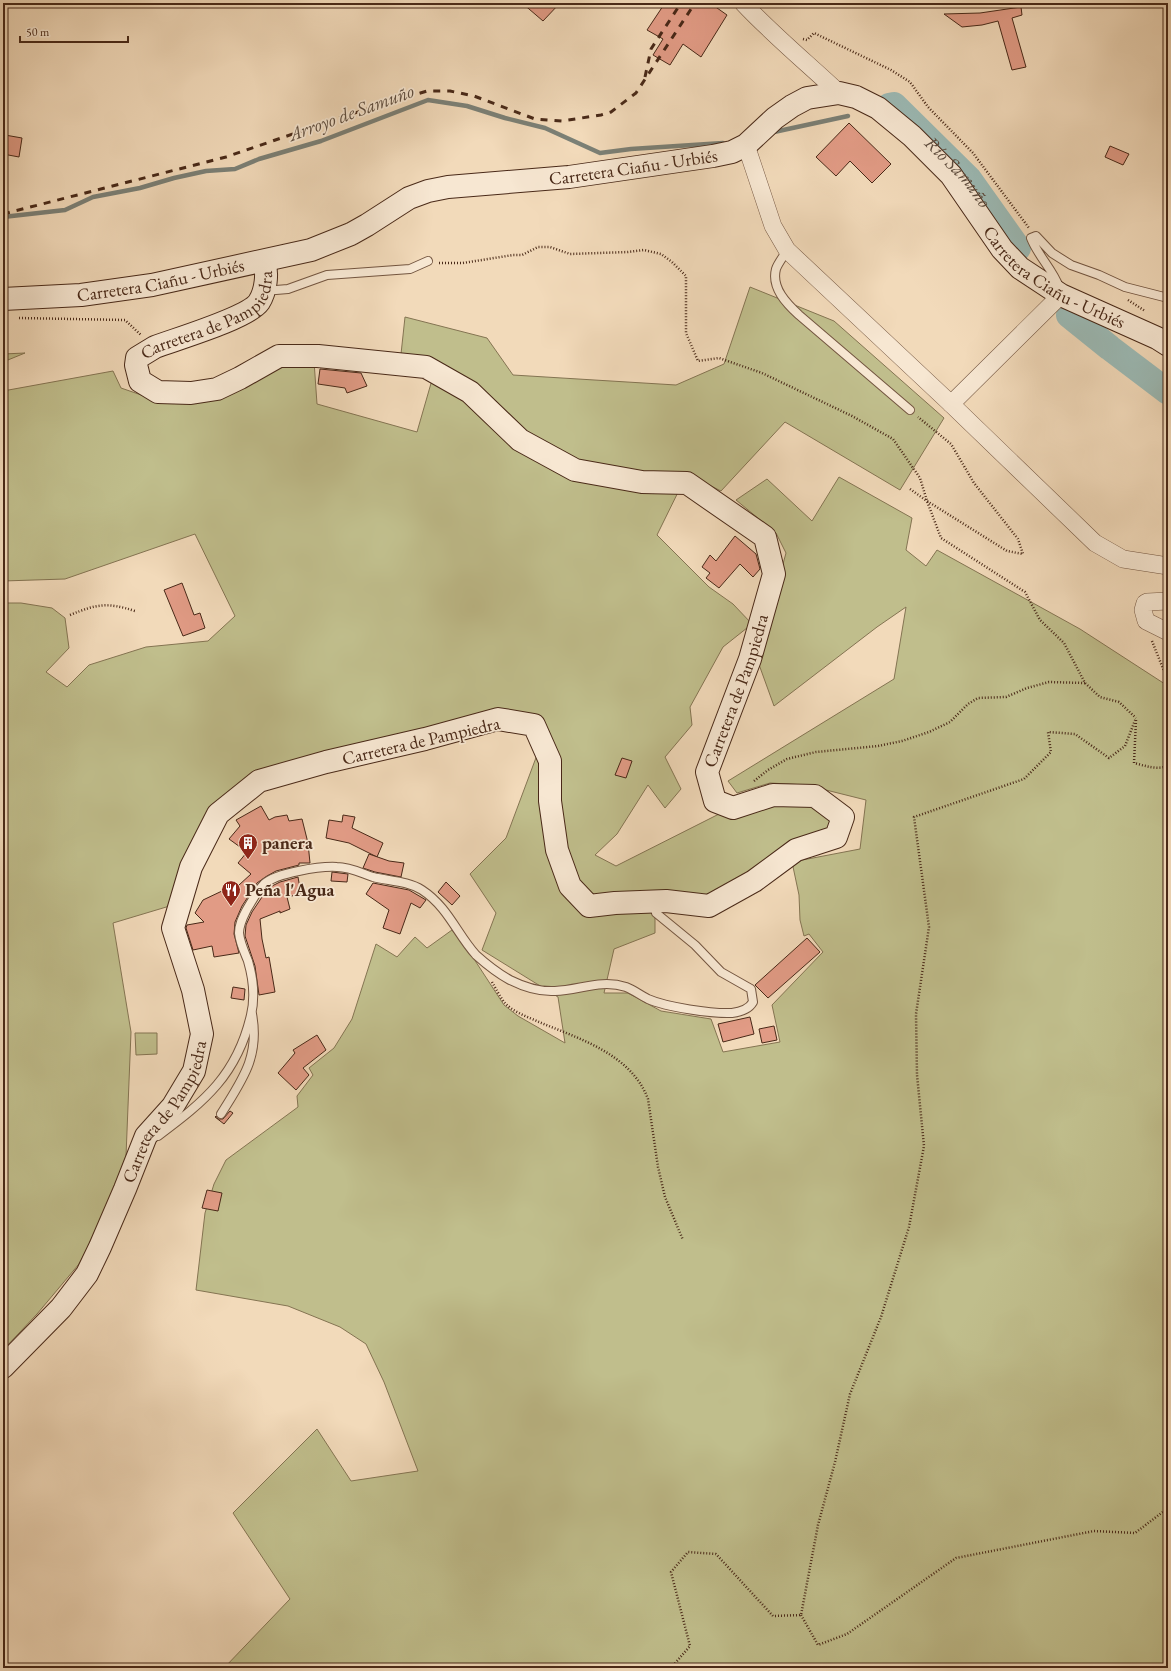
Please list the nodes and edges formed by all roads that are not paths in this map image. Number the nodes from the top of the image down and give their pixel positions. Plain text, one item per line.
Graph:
1 (743, 3) edge
2 (839, 93) junction
3 (746, 145) junction
4 (787, 250) junction
5 (264, 261) junction
6 (428, 261) road end
7 (263, 292) junction
8 (1061, 295) junction
9 (1168, 298) edge
10 (11, 301) edge
11 (1168, 345) edge
12 (951, 404) junction
13 (910, 410) road end
14 (1168, 566) edge
15 (1168, 601) edge
16 (1168, 632) edge
17 (652, 901) junction
18 (252, 1012) junction
19 (221, 1114) dead end
20 (143, 1142) junction
21 (3, 1367) edge

1 - 2 street
2 - 3 street, Carretera Ciañu - Urbiés
2 - 8 street, Carretera Ciañu - Urbiés
3 - 4 street
3 - 5 street, Carretera Ciañu - Urbiés
4 - 12 street
4 - 13 lane
5 - 7 street, Carretera de Pampiedra
5 - 10 street, Carretera Ciañu - Urbiés
6 - 7 lane
7 - 17 street, Carretera de Pampiedra
8 - 9 lane
8 - 11 street, Carretera Ciañu - Urbiés
8 - 12 street
12 - 14 street
15 - 16 street
17 - 18 lane
17 - 20 street, Carretera de Pampiedra
18 - 19 lane
18 - 20 lane
20 - 21 street, Carretera de Pampiedra

